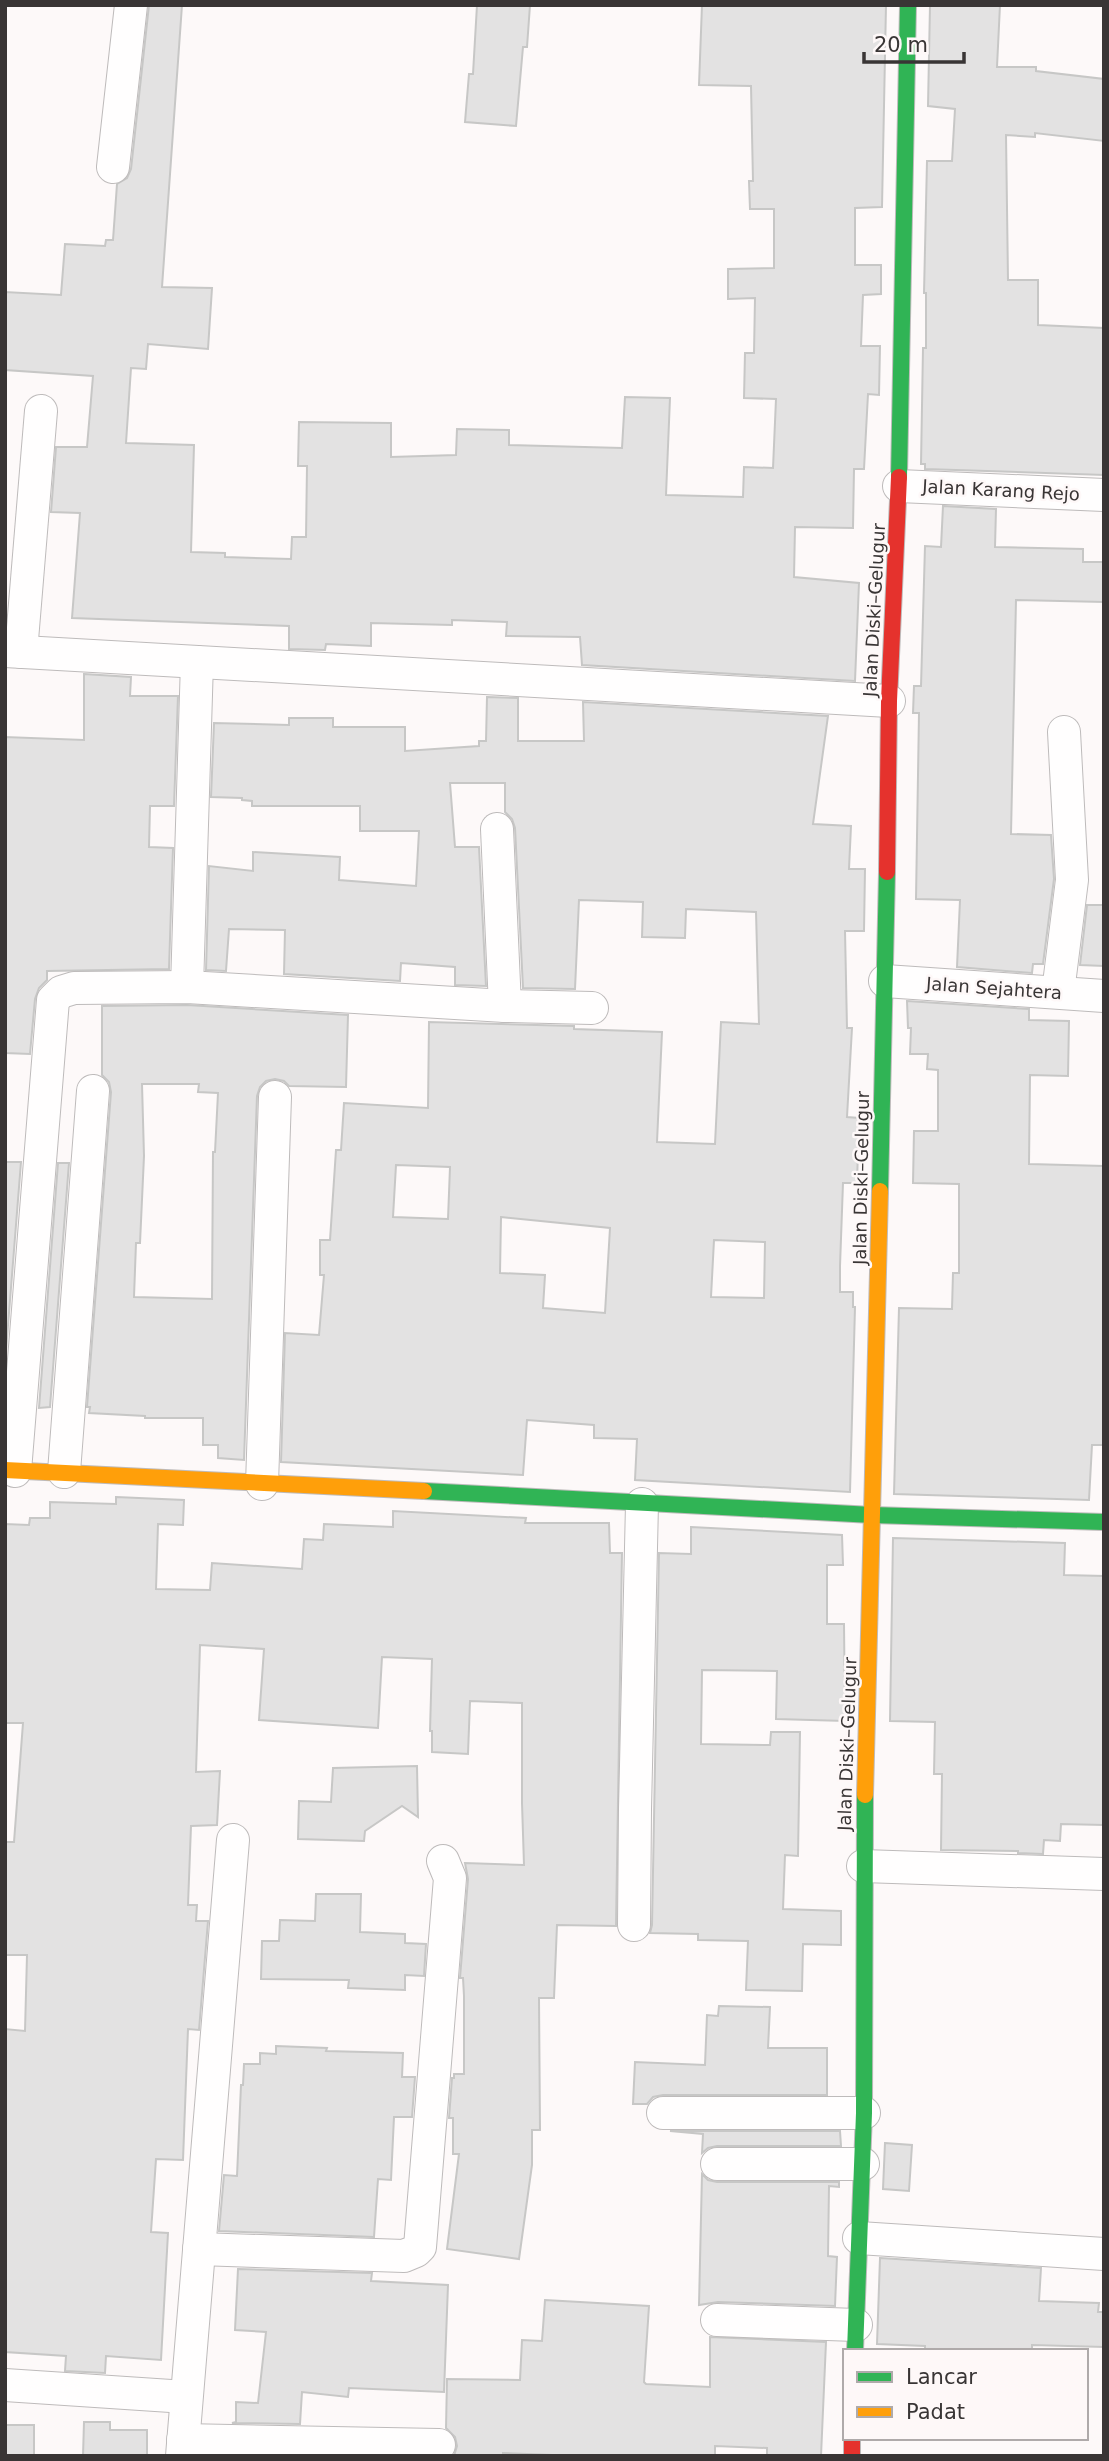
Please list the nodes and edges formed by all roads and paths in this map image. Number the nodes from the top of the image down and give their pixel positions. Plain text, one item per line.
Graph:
1 (131, 5) edge
2 (908, 5) edge
3 (113, 167) dead end
4 (41, 411) dead end
5 (899, 486) junction
6 (1104, 495) edge
7 (13, 651) edge
8 (197, 662) junction
9 (889, 701) junction
10 (1064, 732) dead end
11 (497, 830) dead end
12 (885, 981) junction
13 (187, 987) junction
14 (1058, 992) junction
15 (1104, 996) edge
16 (505, 1006) junction
17 (592, 1008) dead end
18 (93, 1091) dead end
19 (275, 1097) dead end
20 (10, 1471) edge
21 (64, 1472) junction
22 (262, 1484) junction
23 (642, 1504) junction
24 (872, 1515) junction
25 (1104, 1522) edge
26 (233, 1840) dead end
27 (443, 1861) dead end
28 (863, 1866) junction
29 (1104, 1874) edge
30 (634, 1925) dead end
31 (663, 2113) dead end
32 (864, 2113) junction
33 (717, 2164) dead end
34 (863, 2164) junction
35 (859, 2238) junction
36 (199, 2249) junction
37 (1104, 2254) edge
38 (717, 2320) dead end
39 (856, 2338) edge
40 (5, 2385) edge
41 (187, 2397) junction
42 (439, 2445) dead end
43 (182, 2448) edge

1 - 3 street
2 - 5 main road, Jalan Diski–Gelugur
4 - 7 street
5 - 6 street, Jalan Karang Rejo
5 - 9 main road, Jalan Diski–Gelugur
7 - 8 street
8 - 9 street
8 - 13 street
9 - 12 main road, Jalan Diski–Gelugur
10 - 14 street
11 - 16 street
12 - 14 street, Jalan Sejahtera
12 - 24 main road, Jalan Diski–Gelugur
13 - 16 street
13 - 20 street
14 - 15 street, Jalan Sejahtera
16 - 17 street
18 - 21 street
19 - 22 street
20 - 21 main road
21 - 22 main road
22 - 23 main road
23 - 24 main road
23 - 30 street
24 - 25 main road
24 - 28 main road, Jalan Diski–Gelugur
26 - 36 street
27 - 36 street
28 - 29 street
28 - 32 main road, Jalan Diski–Gelugur
31 - 32 street
32 - 34 main road, Jalan Diski–Gelugur
33 - 34 street
34 - 35 main road, Jalan Diski–Gelugur
35 - 37 street
35 - 39 main road, Jalan Diski–Gelugur
36 - 41 street
38 - 39 street
40 - 41 street
41 - 43 street
42 - 43 street

